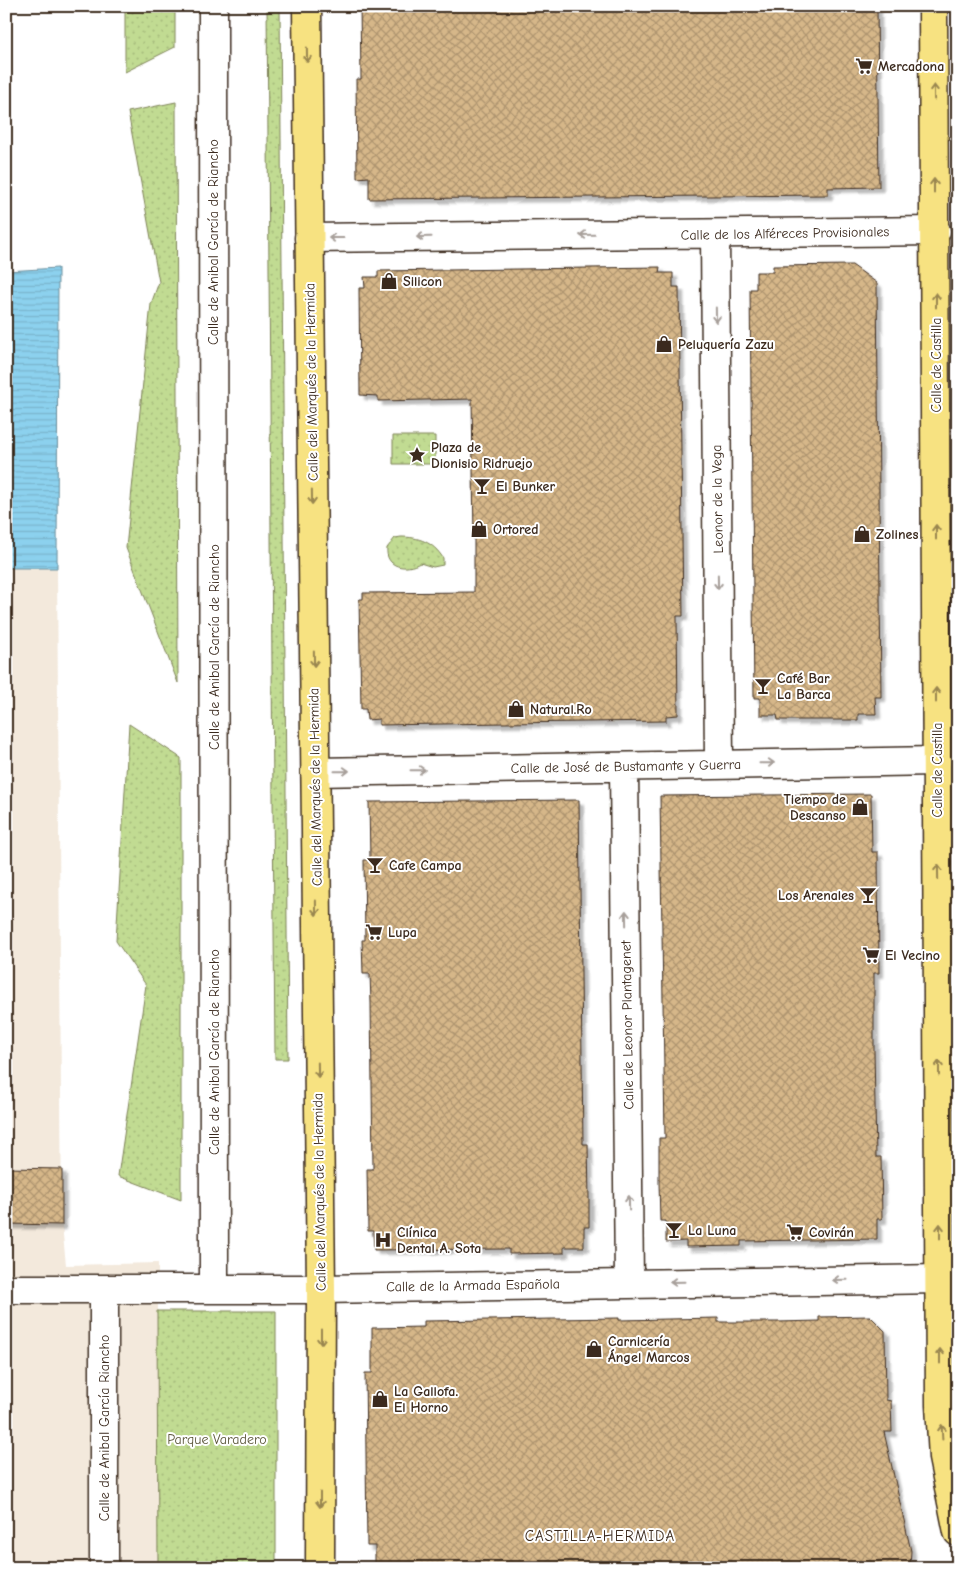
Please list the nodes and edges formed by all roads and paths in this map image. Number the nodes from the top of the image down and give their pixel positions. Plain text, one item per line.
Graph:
1 (213, 6) edge
2 (307, 6) edge
3 (933, 6) edge
4 (936, 231) junction
5 (715, 234) junction
6 (309, 238) junction
7 (937, 761) junction
8 (718, 764) junction
9 (624, 767) junction
10 (315, 772) junction
11 (941, 1279) junction
12 (629, 1283) junction
13 (214, 1288) junction
14 (321, 1288) junction
15 (6, 1289) edge
16 (104, 1289) junction
17 (958, 1532) edge
18 (104, 1568) edge
19 (320, 1568) edge

1 - 13 street, Calle de Anibal García de Riancho
2 -> 6 main road, Calle del Marqués de la Hermida
4 -> 3 main road, Calle de Castilla
4 - 5 street, Calle de los Alféreces Provisionales
7 -> 4 main road, Calle de Castilla
5 -> 6 street, Calle de los Alféreces Provisionales
5 -> 8 street, Leonor de la Vega
6 -> 10 main road, Calle del Marqués de la Hermida
8 -> 7 street, Calle de José de Bustamante y Guerra
11 -> 7 main road, Calle de Castilla
8 - 9 street, Calle de José de Bustamante y Guerra
10 -> 9 street, Calle de José de Bustamante y Guerra
12 -> 9 street, Calle de Leonor Plantagenet
10 -> 14 main road, Calle del Marqués de la Hermida
11 -> 12 street, Calle de la Armada Española
17 -> 11 main road, Calle de Castilla
12 - 14 street, Calle de la Armada Española
13 - 14 street, Calle de la Armada Española
13 - 16 street, Calle de la Armada Española
14 -> 19 main road, Calle del Marqués de la Hermida
15 - 16 street, Calle de la Armada Española
16 - 18 street, Calle de Anibal García Riancho

